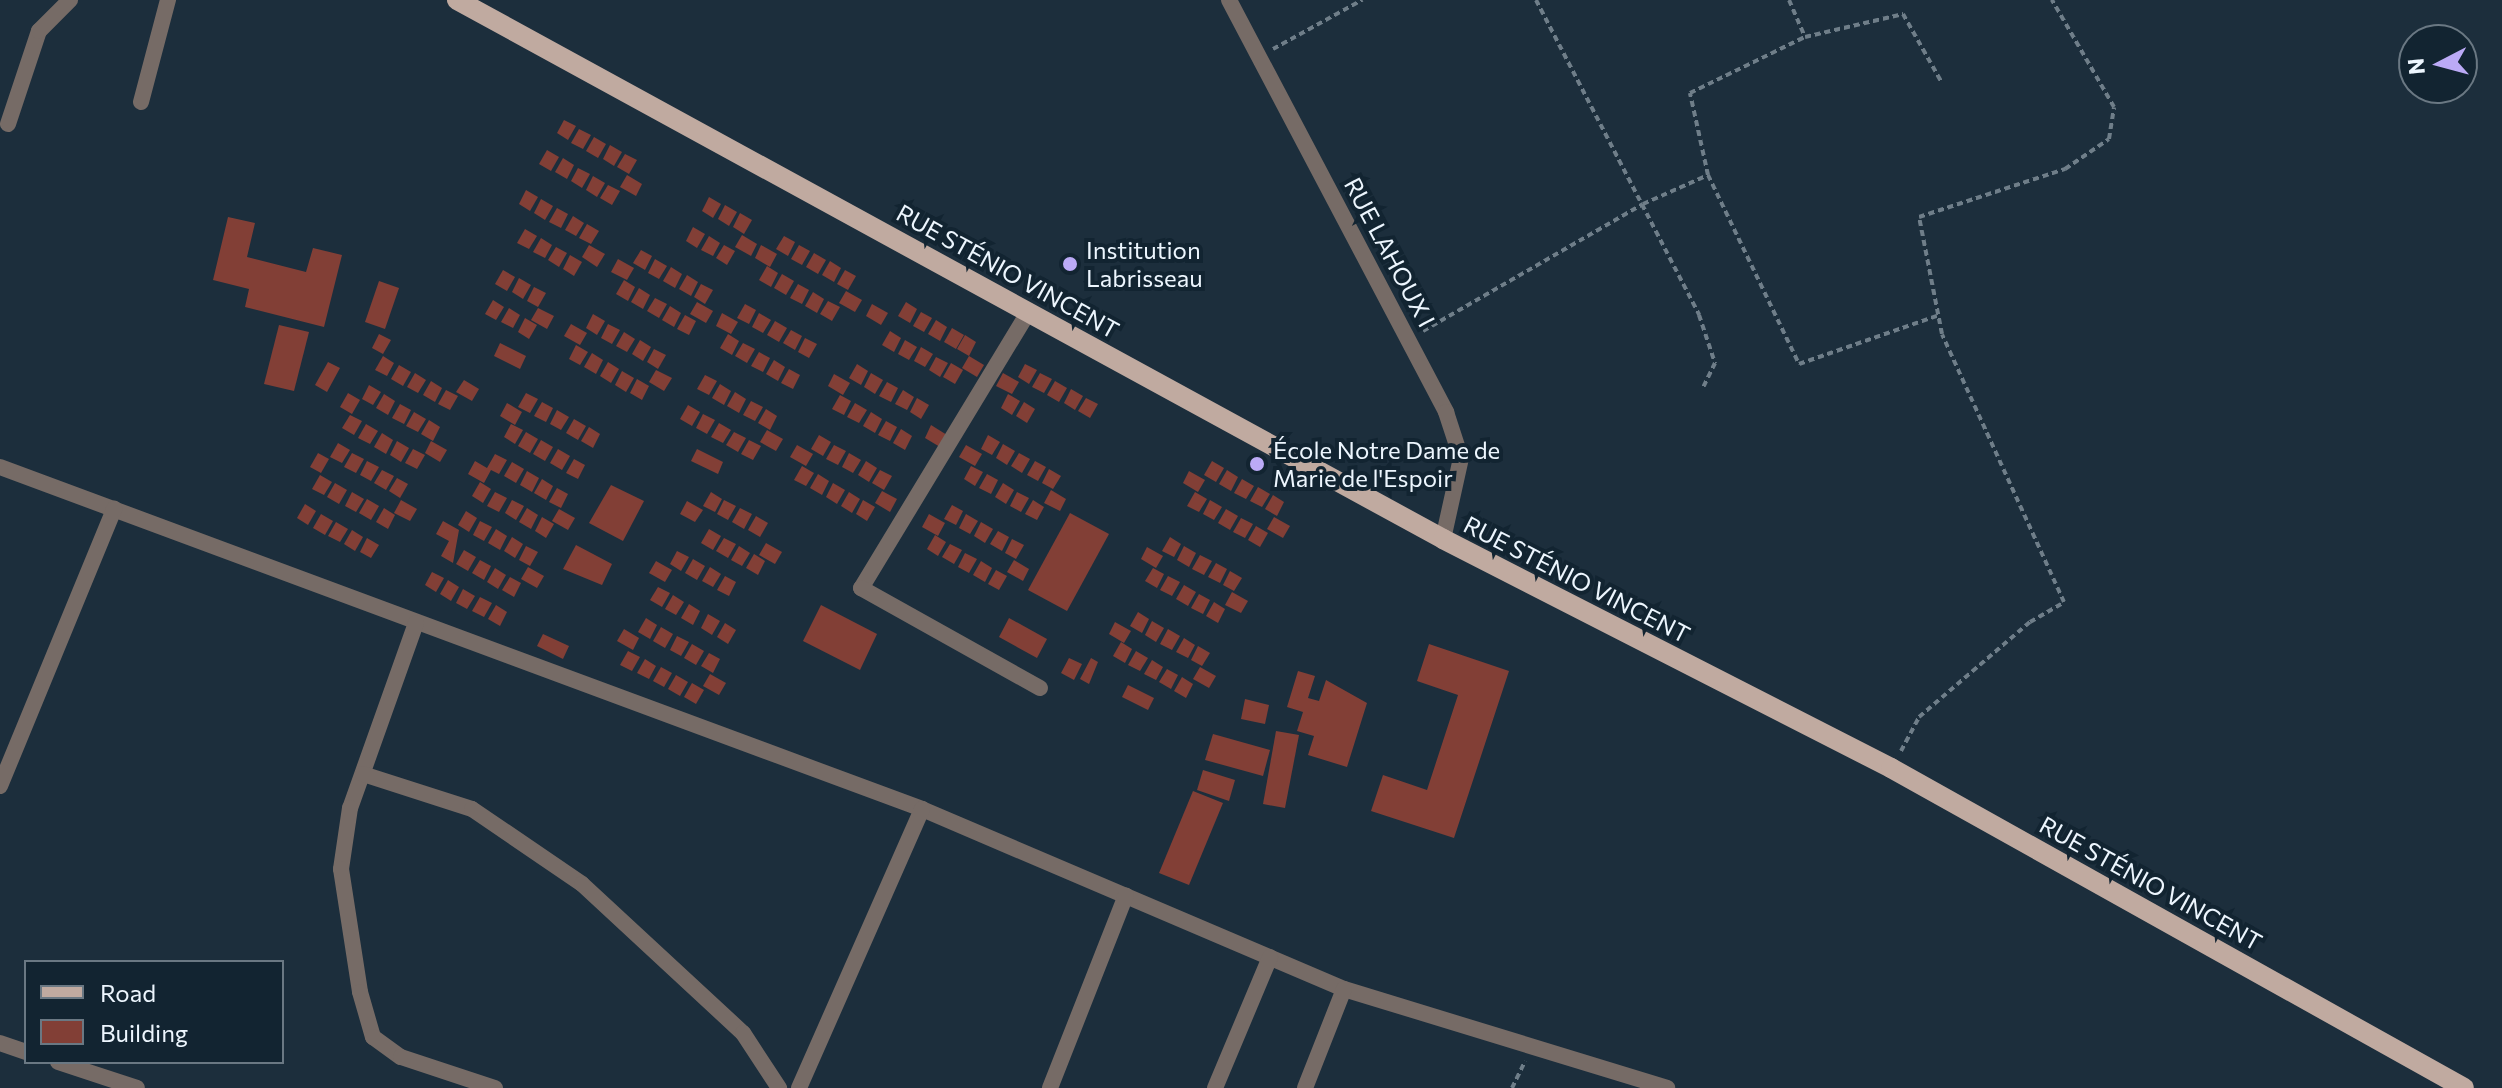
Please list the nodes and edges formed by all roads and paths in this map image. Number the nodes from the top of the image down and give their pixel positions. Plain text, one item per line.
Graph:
1 (70, 0) edge
2 (168, 0) edge
3 (457, 0) edge
4 (1229, 0) edge
5 (1362, 0) edge
6 (1536, 0) edge
7 (1789, 0) edge
8 (2052, 0) edge
9 (1805, 37) junction
10 (1257, 57) junction
11 (1942, 83) dead end
12 (141, 102) dead end
13 (8, 124) dead end
14 (1708, 175) junction
15 (1643, 204) junction
16 (1029, 311) junction
17 (1937, 316) junction
18 (1409, 340) junction
19 (1703, 388) dead end
20 (0, 467) edge
21 (114, 509) junction
22 (1443, 539) junction
23 (416, 623) junction
24 (1040, 688) dead end
25 (1891, 768) junction
26 (363, 774) junction
27 (0, 786) edge
28 (922, 809) junction
29 (1126, 895) junction
30 (1270, 957) junction
31 (1344, 989) junction
32 (0, 1043) edge
33 (1531, 1046) junction
34 (24, 1051) edge
35 (64, 1064) edge
36 (137, 1088) edge
37 (495, 1088) edge
38 (779, 1088) edge
39 (799, 1088) edge
40 (1050, 1088) edge
41 (1215, 1088) edge
42 (1305, 1088) edge
43 (1512, 1088) edge
44 (1667, 1088) edge
45 (2464, 1088) edge

1 - 13 street
2 - 12 street
3 - 16 main road, RUE STÉNIO VINCENT
4 - 10 street, RUE LAHOUX I
5 - 10 path
6 - 15 path
7 - 9 path
8 - 17 path
9 - 11 path
9 - 14 path
10 - 18 street, RUE LAHOUX I
14 - 15 path
14 - 17 path
15 - 18 path
15 - 19 path
16 - 22 main road, RUE STÉNIO VINCENT
16 - 24 street
17 - 25 path
18 - 22 street, RUE LAHOUX I
20 - 21 street
21 - 23 street
21 - 27 street
22 - 25 main road, RUE STÉNIO VINCENT
23 - 26 street
23 - 28 street
25 - 45 main road, RUE STÉNIO VINCENT
26 - 37 street
26 - 38 street
28 - 29 street
28 - 39 street
29 - 30 street
29 - 40 street
30 - 31 street
30 - 41 street
31 - 33 street
31 - 42 street
32 - 34 street
33 - 43 path
33 - 44 street
35 - 36 street

